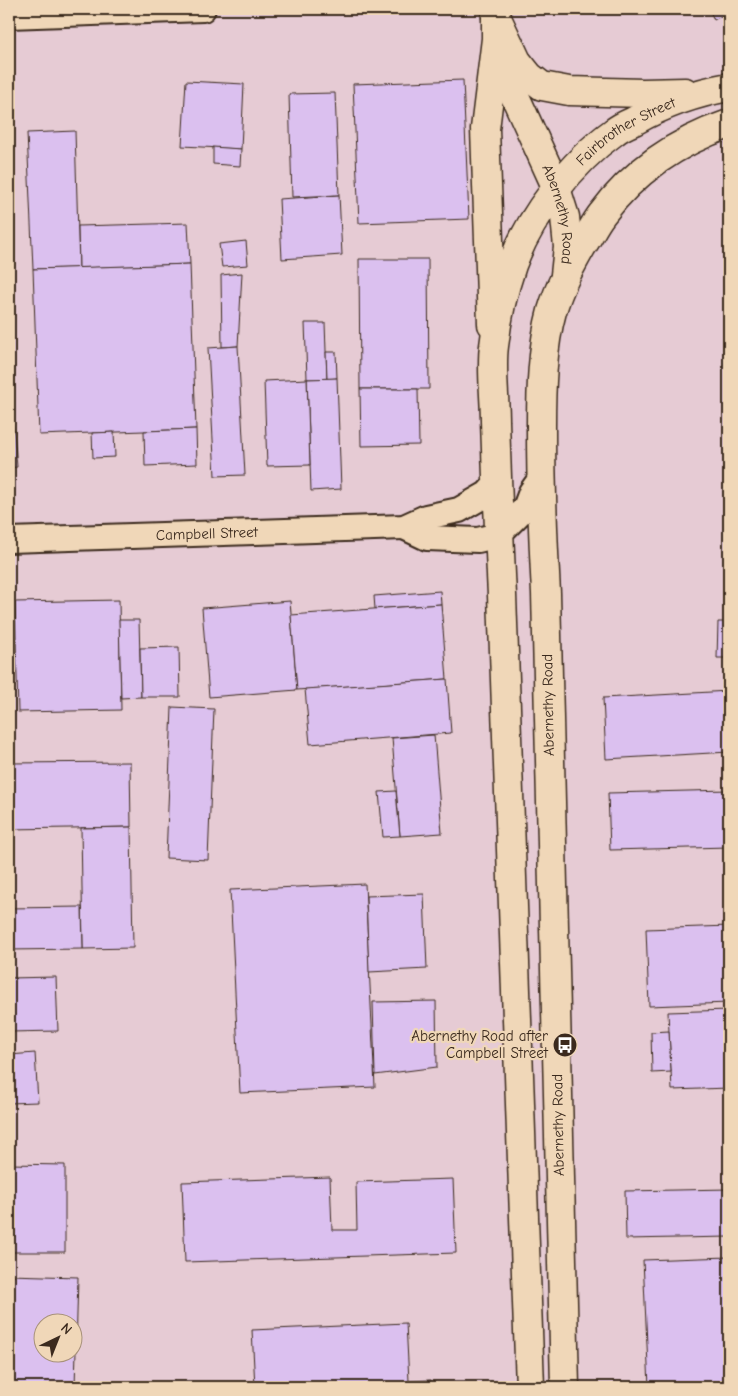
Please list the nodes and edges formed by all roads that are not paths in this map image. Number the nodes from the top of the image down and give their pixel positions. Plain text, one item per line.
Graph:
1 (202, 9) edge
2 (9, 16) edge
3 (496, 21) edge
4 (716, 89) edge
5 (729, 124) edge
6 (556, 190) junction
7 (565, 275) junction
8 (493, 348) junction
9 (541, 478) junction
10 (497, 483) junction
11 (404, 526) junction
12 (498, 535) junction
13 (9, 540) edge
14 (530, 1387) edge
15 (565, 1387) edge

1 - 2 street
3 - 4 main road
3 - 6 main road, Abernethy Road
3 - 8 main road
4 - 6 main road, Fairbrother Street
5 - 7 main road
6 - 7 main road, Abernethy Road
6 - 8 main road, Fairbrother Street
7 - 9 main road, Abernethy Road
8 - 10 main road
9 - 12 street
9 - 15 main road, Abernethy Road
10 - 11 street, Campbell Street
10 - 12 main road
11 - 12 street, Campbell Street
11 - 13 street, Campbell Street
12 - 14 main road

